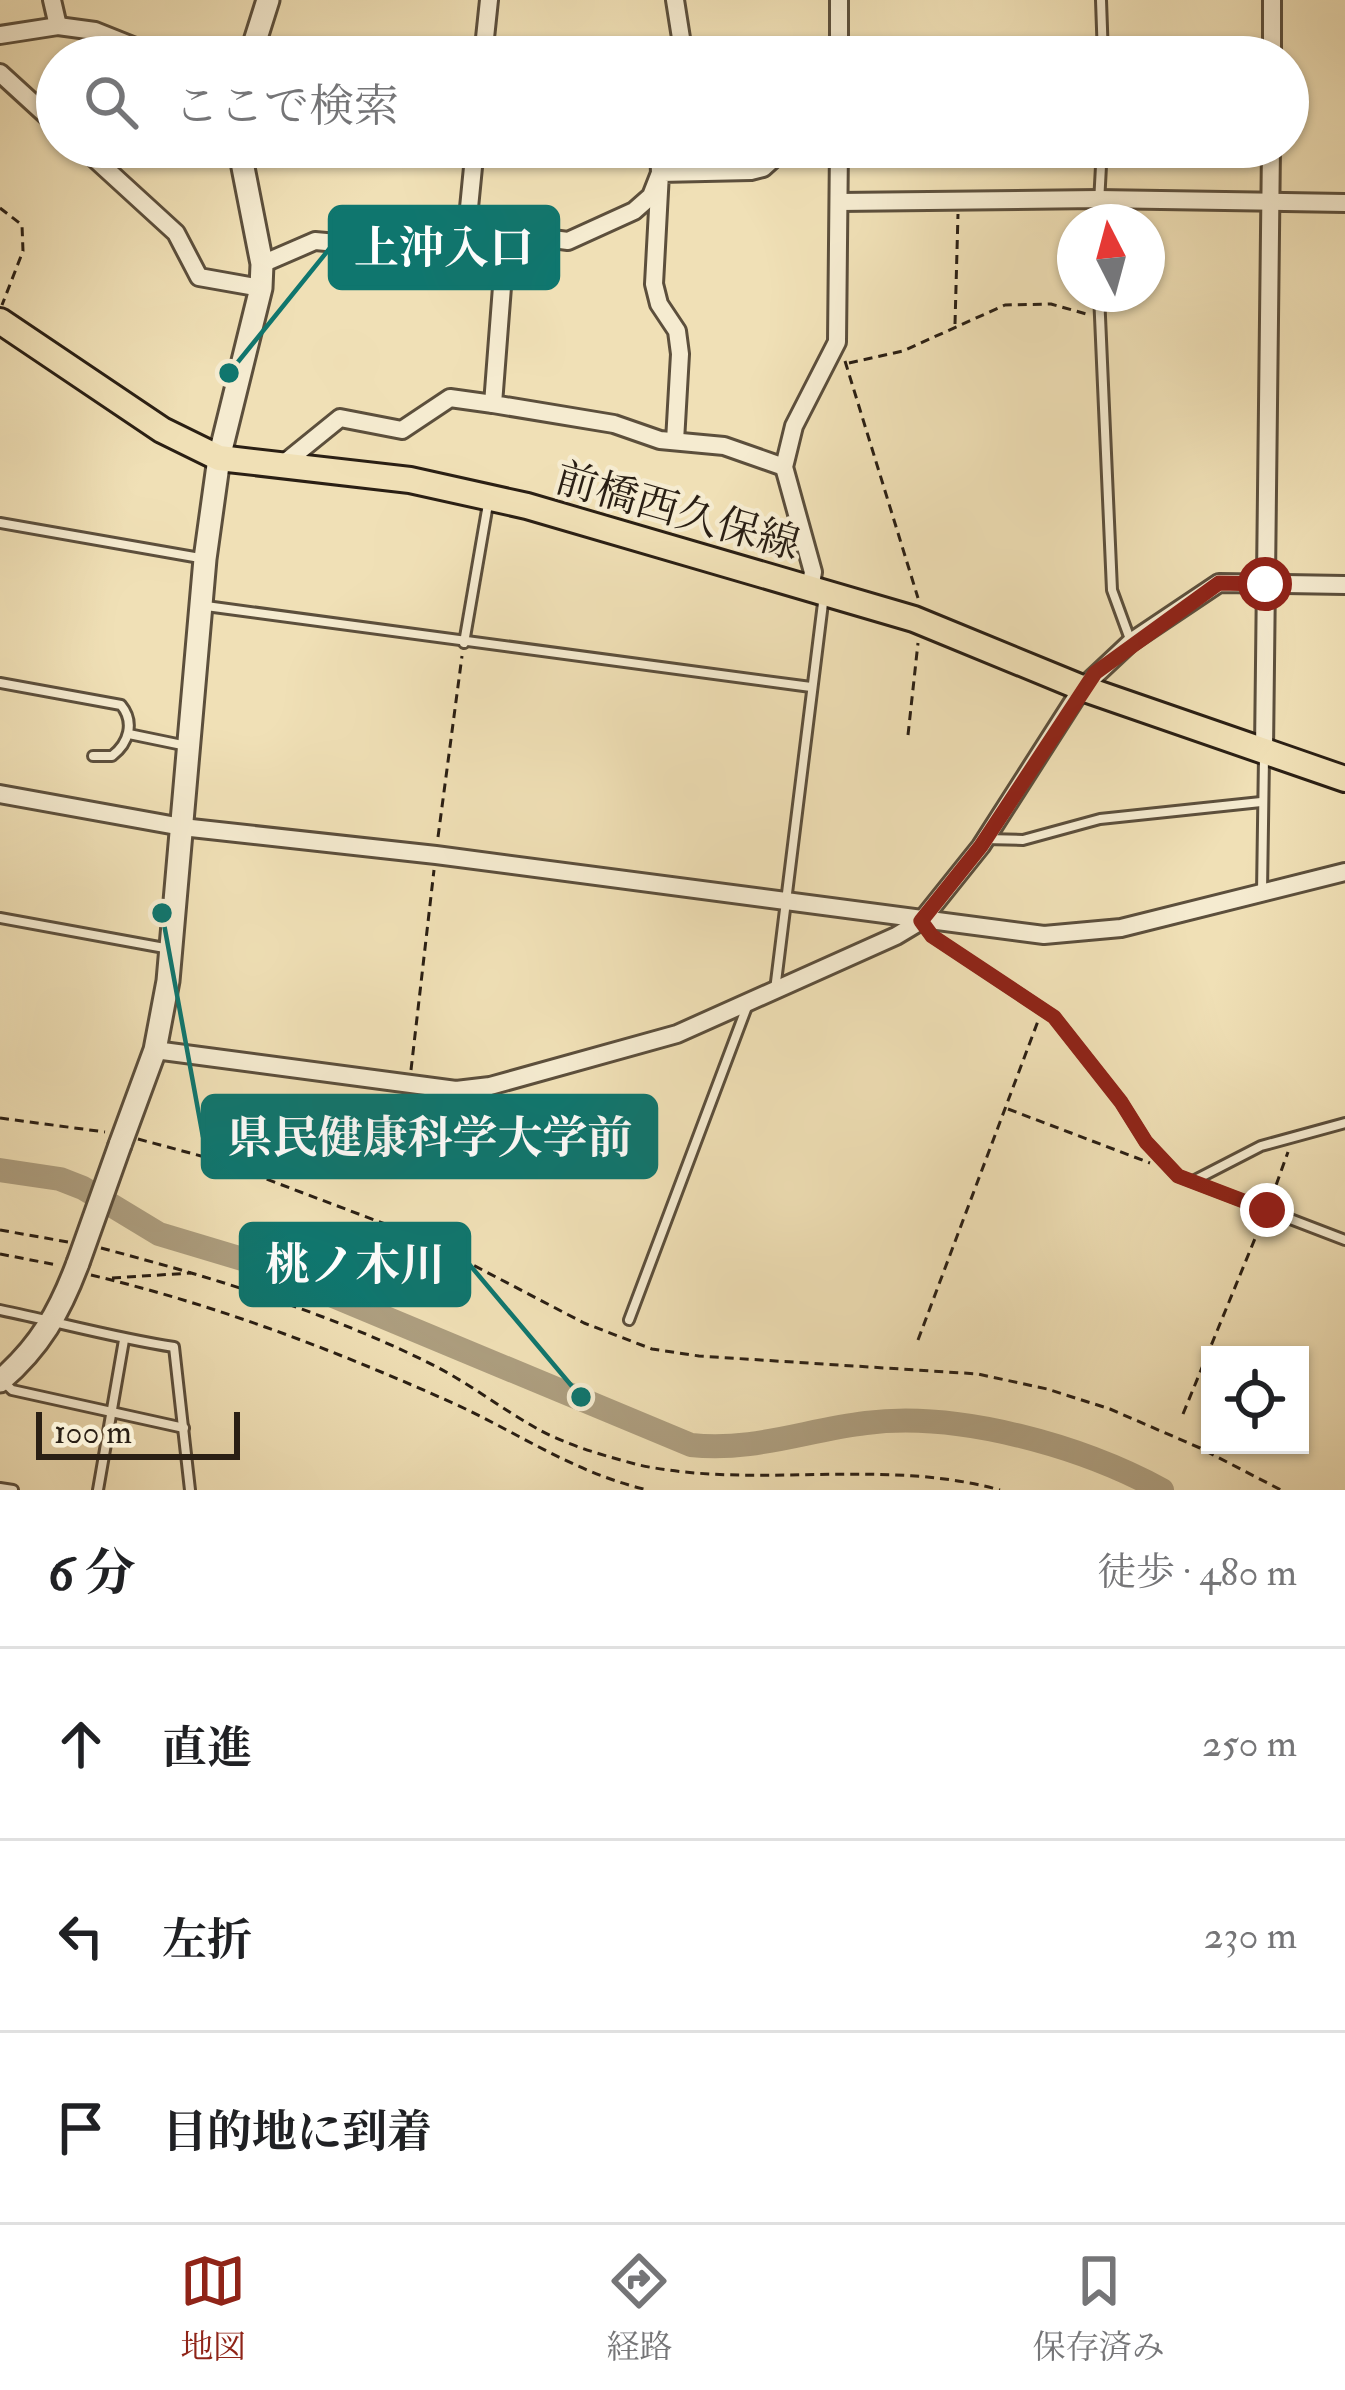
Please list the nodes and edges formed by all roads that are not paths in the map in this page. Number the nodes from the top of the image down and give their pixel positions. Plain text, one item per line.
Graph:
1 (52, 0) edge
2 (268, 0) edge
3 (489, 0) edge
4 (675, 0) edge
5 (839, 0) edge
6 (1101, 0) edge
7 (1272, 0) edge
8 (58, 26) junction
9 (0, 35) edge
10 (108, 36) edge
11 (257, 36) edge
12 (485, 36) edge
13 (681, 36) edge
14 (839, 36) edge
15 (1102, 36) edge
16 (1271, 36) edge
17 (0, 73) edge
18 (36, 105) edge
19 (105, 168) edge
20 (243, 168) edge
21 (473, 168) edge
22 (660, 168) edge
23 (763, 168) edge
24 (839, 168) edge
25 (1100, 168) edge
26 (1271, 168) edge
27 (660, 173) junction
28 (1098, 199) junction
29 (839, 202) junction
30 (1271, 202) junction
31 (1345, 203) edge
32 (1098, 204) edge
33 (467, 228) junction
34 (506, 235) junction
35 (262, 264) junction
36 (261, 288) junction
37 (1099, 312) edge
38 (0, 321) edge
39 (493, 404) junction
40 (675, 441) junction
41 (219, 458) junction
42 (282, 465) junction
43 (784, 466) junction
44 (489, 497) junction
45 (0, 523) edge
46 (205, 559) junction
47 (1265, 584) junction
48 (1345, 585) edge
49 (818, 591) junction
50 (200, 605) junction
51 (464, 643) junction
52 (1131, 643) junction
53 (0, 683) edge
54 (811, 687) junction
55 (1082, 688) junction
56 (129, 734) junction
57 (189, 747) junction
58 (1264, 750) junction
59 (93, 756) dead end
60 (1345, 779) edge
61 (0, 794) edge
62 (1262, 802) junction
63 (182, 827) junction
64 (985, 839) junction
65 (1345, 872) edge
66 (1262, 893) junction
67 (784, 903) junction
68 (0, 918) edge
69 (921, 921) junction
70 (173, 949) junction
71 (775, 992) junction
72 (748, 1003) junction
73 (155, 1049) junction
74 (1345, 1123) edge
75 (1191, 1182) junction
76 (1345, 1240) edge
77 (0, 1310) edge
78 (55, 1319) junction
79 (629, 1320) dead end
80 (124, 1340) junction
81 (1, 1380) edge
82 (112, 1413) junction
83 (184, 1428) junction
84 (0, 1487) edge
85 (13, 1490) edge
86 (98, 1490) edge
87 (190, 1490) edge

1 - 8 street
2 - 11 street
3 - 12 street
4 - 13 street
5 - 14 street
6 - 15 lane
7 - 16 street
8 - 9 street
8 - 10 street
17 - 18 street
19 - 36 street
20 - 35 street
21 - 33 street
22 - 27 street
23 - 27 street
24 - 29 street
25 - 28 lane
26 - 30 street
27 - 34 street
27 - 40 street
28 - 29 street
28 - 30 street
28 - 32 lane
29 - 43 street
30 - 31 street
30 - 47 street
33 - 34 street
33 - 35 street
34 - 39 street
35 - 36 street
36 - 41 street
37 - 52 lane
38 - 41 main road, 前橋西久保線
39 - 40 street
39 - 42 street
40 - 43 street
41 - 42 main road, 前橋西久保線
41 - 46 street
42 - 44 main road, 前橋西久保線
43 - 49 street
44 - 49 main road, 前橋西久保線
44 - 51 lane
45 - 46 lane
46 - 50 street
47 - 48 street
47 - 52 street
47 - 58 street
49 - 54 lane
49 - 55 main road, 前橋西久保線
50 - 51 lane
50 - 57 street
51 - 54 lane
52 - 55 street
53 - 56 lane
54 - 67 lane
55 - 58 main road, 前橋西久保線
55 - 64 street
56 - 57 lane
56 - 59 lane
57 - 63 street
58 - 60 main road, 前橋西久保線
58 - 62 lane
61 - 63 street
62 - 64 lane
62 - 66 lane
63 - 67 street
63 - 70 street
64 - 69 street
65 - 66 street
66 - 69 street
67 - 69 street
67 - 71 lane
68 - 70 lane
69 - 71 street
69 - 75 lane
70 - 73 street
71 - 72 street
72 - 73 street
72 - 79 lane
73 - 78 street, bridge
74 - 75 lane
75 - 76 lane
77 - 78 lane
78 - 80 lane
78 - 81 street
80 - 82 lane
80 - 83 lane
81 - 82 lane
82 - 83 lane
82 - 86 lane
83 - 87 lane
84 - 85 lane

